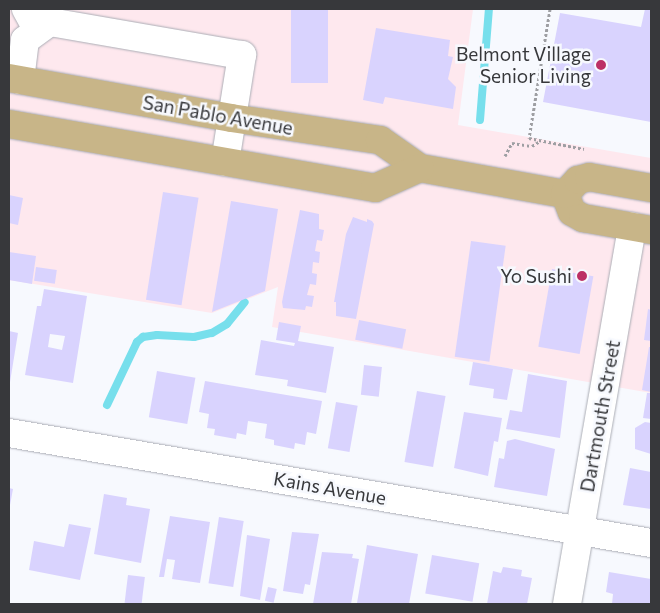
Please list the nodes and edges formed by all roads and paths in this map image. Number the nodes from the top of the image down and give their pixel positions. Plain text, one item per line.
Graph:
1 (550, 9) edge
2 (41, 17) edge
3 (14, 79) edge
4 (231, 118) junction
5 (9, 124) edge
6 (529, 138) dead end
7 (225, 162) junction
8 (420, 168) junction
9 (651, 188) edge
10 (565, 194) junction
11 (642, 228) edge
12 (9, 433) edge
13 (580, 531) junction
14 (651, 543) edge
15 (567, 604) edge

1 - 6 path
2 - 3 street
2 - 4 street
3 - 4 main road, San Pablo Avenue
4 - 7 street
4 - 8 main road, San Pablo Avenue
5 - 7 main road
7 - 8 main road
8 - 10 main road, San Pablo Avenue
9 - 10 main road
10 - 11 main road
11 - 13 street, Dartmouth Street
12 - 13 street, Kains Avenue
13 - 14 street, Kains Avenue
13 - 15 street, Dartmouth Street

